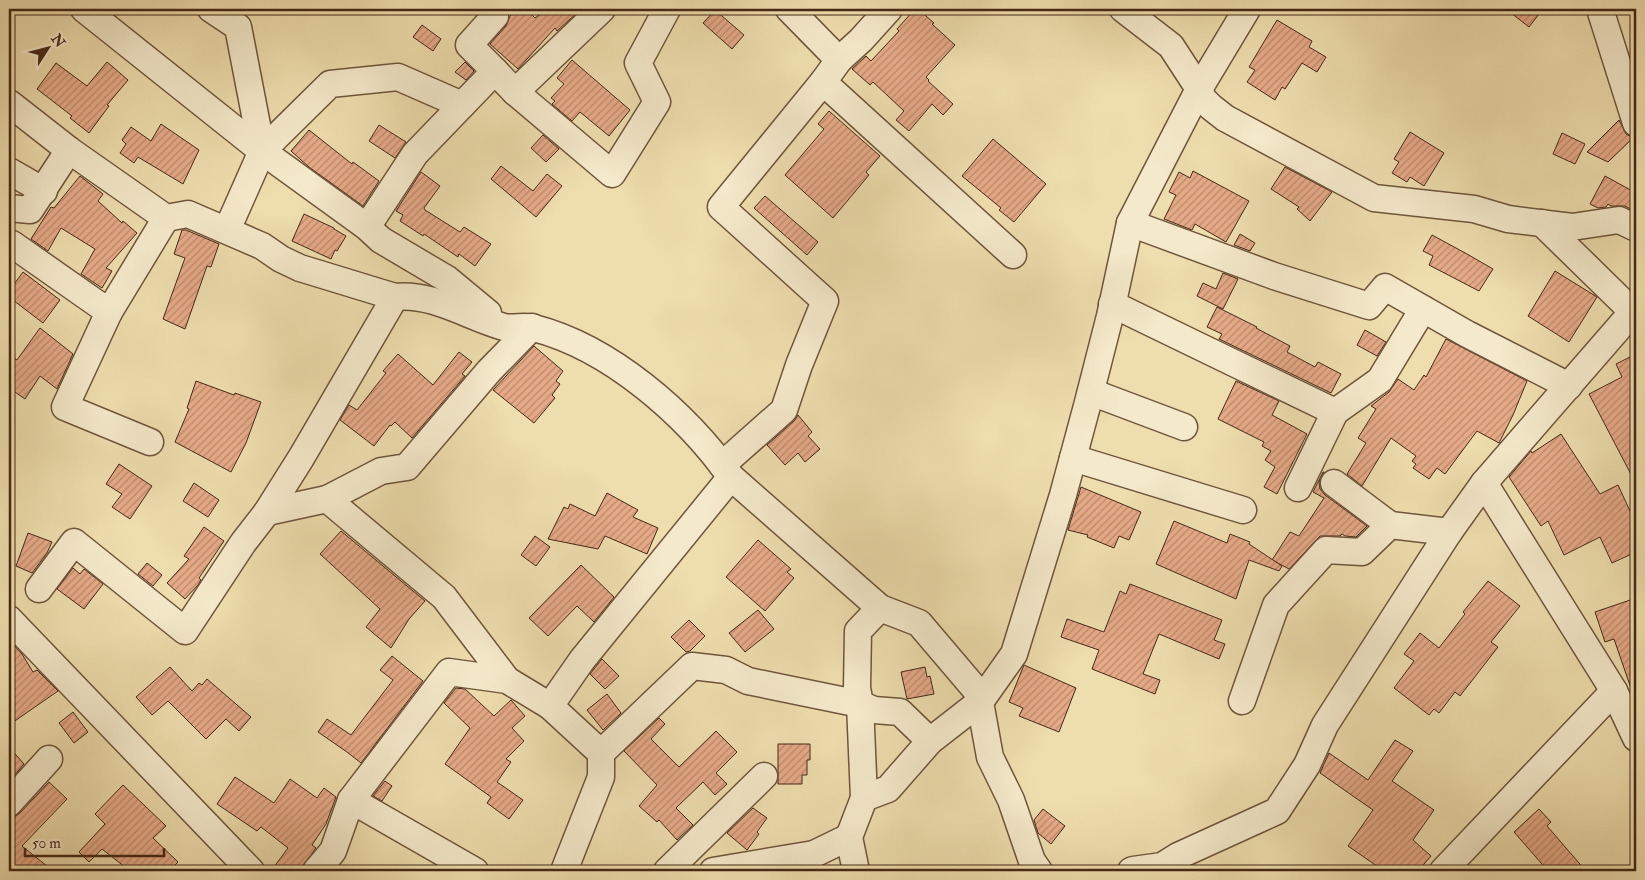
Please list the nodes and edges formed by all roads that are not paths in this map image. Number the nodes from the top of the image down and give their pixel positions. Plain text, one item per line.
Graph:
1 (84, 9) edge
2 (211, 9) edge
3 (494, 9) edge
4 (602, 9) edge
5 (667, 9) edge
6 (789, 9) edge
7 (889, 9) edge
8 (1123, 9) edge
9 (1247, 9) edge
10 (1600, 9) edge
11 (839, 60) junction
12 (495, 70) junction
13 (823, 82) junction
14 (1199, 88) junction
15 (515, 92) junction
16 (9, 102) edge
17 (462, 105) junction
18 (1636, 123) edge
19 (69, 150) junction
20 (262, 151) junction
21 (9, 171) edge
22 (27, 203) edge
23 (166, 218) junction
24 (1130, 223) junction
25 (1542, 223) junction
26 (367, 227) junction
27 (1636, 228) edge
28 (228, 230) junction
29 (11, 248) edge
30 (1013, 255) dead end
31 (395, 297) junction
32 (1112, 304) junction
33 (1423, 309) junction
34 (1634, 310) edge
35 (109, 312) junction
36 (532, 327) junction
37 (506, 328) junction
38 (1569, 386) junction
39 (1091, 392) junction
40 (1335, 412) junction
41 (1184, 427) dead end
42 (150, 442) dead end
43 (1073, 458) junction
44 (726, 471) junction
45 (1334, 483) dead end
46 (1484, 483) junction
47 (1298, 488) dead end
48 (327, 499) junction
49 (1243, 510) dead end
50 (267, 512) junction
51 (1390, 525) junction
52 (1449, 532) junction
53 (39, 589) dead end
54 (880, 608) junction
55 (9, 618) edge
56 (507, 680) junction
57 (1614, 691) junction
58 (1242, 701) dead end
59 (980, 702) junction
60 (860, 704) junction
61 (550, 706) junction
62 (1636, 738) edge
63 (930, 741) junction
64 (601, 752) junction
65 (49, 759) dead end
66 (764, 776) dead end
67 (864, 798) junction
68 (351, 800) junction
69 (9, 803) edge
70 (849, 837) junction
71 (814, 854) junction
72 (251, 871) edge
73 (316, 871) edge
74 (475, 871) edge
75 (564, 871) edge
76 (667, 871) edge
77 (713, 871) edge
78 (795, 871) edge
79 (856, 871) edge
80 (1039, 871) edge
81 (1131, 871) edge
82 (1443, 871) edge

1 - 20 street
2 - 20 street
3 - 12 street
4 - 15 street
5 - 15 street
6 - 11 street
7 - 11 street
8 - 14 street
9 - 14 street
10 - 18 street
11 - 13 street
12 - 15 street
12 - 17 street
13 - 30 street
13 - 44 street
14 - 24 street
14 - 25 street
16 - 19 street
17 - 20 street
17 - 26 street
19 - 22 street
19 - 23 street
20 - 26 street
20 - 28 street
21 - 22 street
22 - 29 street
23 - 28 street
23 - 35 street
24 - 32 street
24 - 33 street
25 - 27 street
25 - 34 street
26 - 37 street
28 - 31 street
29 - 35 street
31 - 37 street
31 - 50 street
32 - 39 street
32 - 40 street
33 - 38 street
33 - 40 street
34 - 38 street
35 - 42 street
36 - 37 street
36 - 44 street
36 - 48 street
38 - 46 street
39 - 41 street
39 - 43 street
40 - 47 street
43 - 49 street
43 - 59 street
44 - 54 street
44 - 61 street
45 - 51 street
46 - 52 street
46 - 57 street
48 - 50 street
48 - 56 street
50 - 53 street
51 - 52 street
51 - 58 street
52 - 81 street
54 - 59 street
54 - 60 street
55 - 72 street
56 - 61 street
56 - 68 street
57 - 62 street
57 - 82 street
59 - 63 street
59 - 80 street
60 - 63 street
60 - 64 street
60 - 67 street
61 - 64 street
63 - 67 street
64 - 75 street
65 - 69 street
66 - 76 street
67 - 70 street
68 - 73 street
68 - 74 street
70 - 71 street
70 - 79 street
71 - 77 street
71 - 78 street

